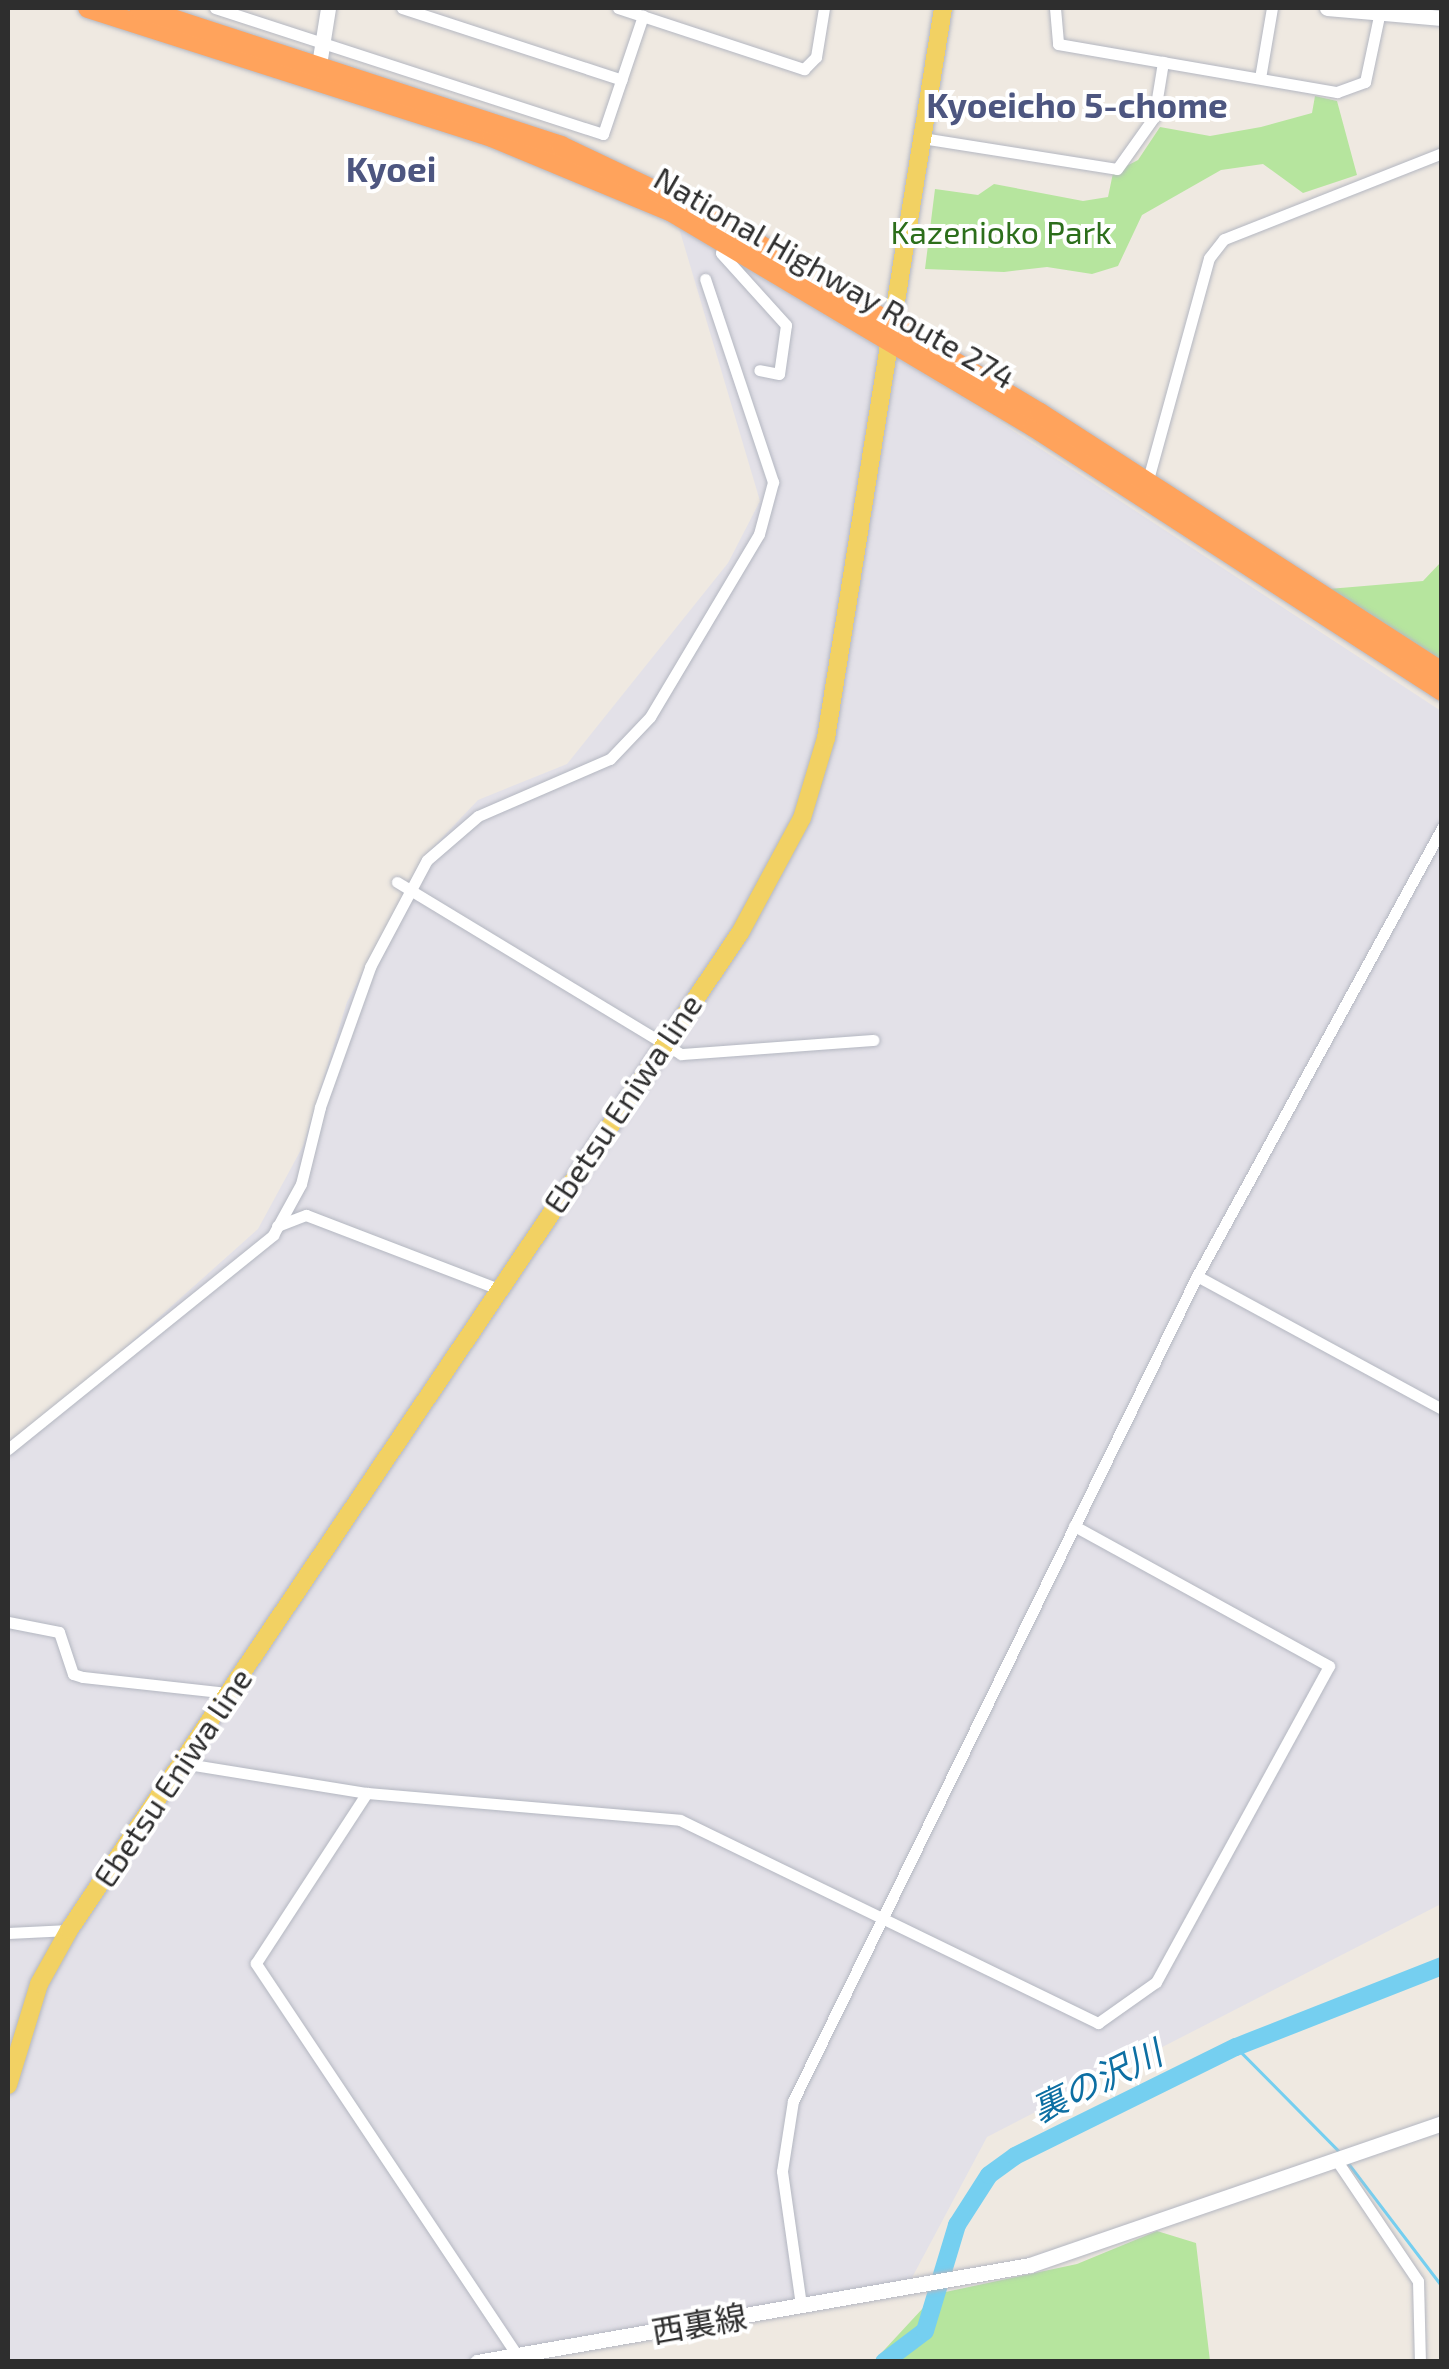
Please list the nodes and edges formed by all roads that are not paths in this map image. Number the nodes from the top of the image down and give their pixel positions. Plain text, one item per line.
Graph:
1 (88, 8) edge
2 (139, 8) edge
3 (215, 8) edge
4 (328, 8) edge
5 (402, 8) edge
6 (618, 8) edge
7 (824, 8) edge
8 (943, 8) edge
9 (1055, 8) edge
10 (1272, 8) edge
11 (1327, 8) edge
12 (643, 16) junction
13 (1379, 16) junction
14 (1442, 18) edge
15 (325, 42) junction
16 (1163, 62) junction
17 (318, 73) junction
18 (1260, 78) junction
19 (622, 80) junction
20 (922, 138) junction
21 (1442, 153) edge
22 (727, 241) junction
23 (705, 279) dead end
24 (894, 332) junction
25 (759, 370) dead end
26 (1145, 489) junction
27 (1442, 672) edge
28 (1442, 690) edge
29 (1442, 828) edge
30 (397, 882) dead end
31 (410, 892) junction
32 (874, 1040) dead end
33 (663, 1044) junction
34 (277, 1226) junction
35 (1197, 1276) junction
36 (496, 1288) junction
37 (1442, 1409) edge
38 (8, 1449) edge
39 (1074, 1526) junction
40 (8, 1622) edge
41 (229, 1693) junction
42 (181, 1763) junction
43 (367, 1793) junction
44 (881, 1919) junction
45 (69, 1930) junction
46 (8, 1932) edge
47 (8, 2085) edge
48 (1442, 2123) edge
49 (1339, 2164) junction
50 (800, 2305) junction
51 (517, 2355) junction
52 (477, 2362) edge
53 (1420, 2362) edge

1 - 17 highway, National Highway Route 274
2 - 17 highway, National Highway Route 274
3 - 15 street
4 - 15 street
5 - 19 street
6 - 12 street
7 - 12 street
8 - 20 main road, Ebetsu Eniwa line
9 - 16 street
10 - 18 street
11 - 13 street
12 - 19 street
13 - 14 street
13 - 18 street
15 - 17 street
15 - 19 street
16 - 18 street
16 - 20 street
17 - 22 highway, National Highway Route 274
17 - 24 highway, National Highway Route 274
20 - 24 main road, Ebetsu Eniwa line
21 - 26 street
22 - 24 highway, National Highway Route 274
22 - 25 street
23 - 31 street
24 - 26 highway, National Highway Route 274
24 - 33 main road, Ebetsu Eniwa line
26 - 27 highway, National Highway Route 274
26 - 28 highway, National Highway Route 274
29 - 35 street
30 - 31 street
31 - 33 street
31 - 34 street
32 - 33 street
33 - 36 main road, Ebetsu Eniwa line
34 - 36 street
34 - 38 street
35 - 37 street
35 - 39 street
36 - 41 main road, Ebetsu Eniwa line
39 - 44 street
39 - 44 street
40 - 41 street
41 - 42 main road, Ebetsu Eniwa line
42 - 43 street
42 - 45 main road, Ebetsu Eniwa line
43 - 44 street
43 - 51 street
44 - 50 street
45 - 46 street
45 - 47 main road, Ebetsu Eniwa line
48 - 49 street
49 - 50 street, 西裏線
49 - 53 street
50 - 51 street, 西裏線
51 - 52 street, 西裏線

